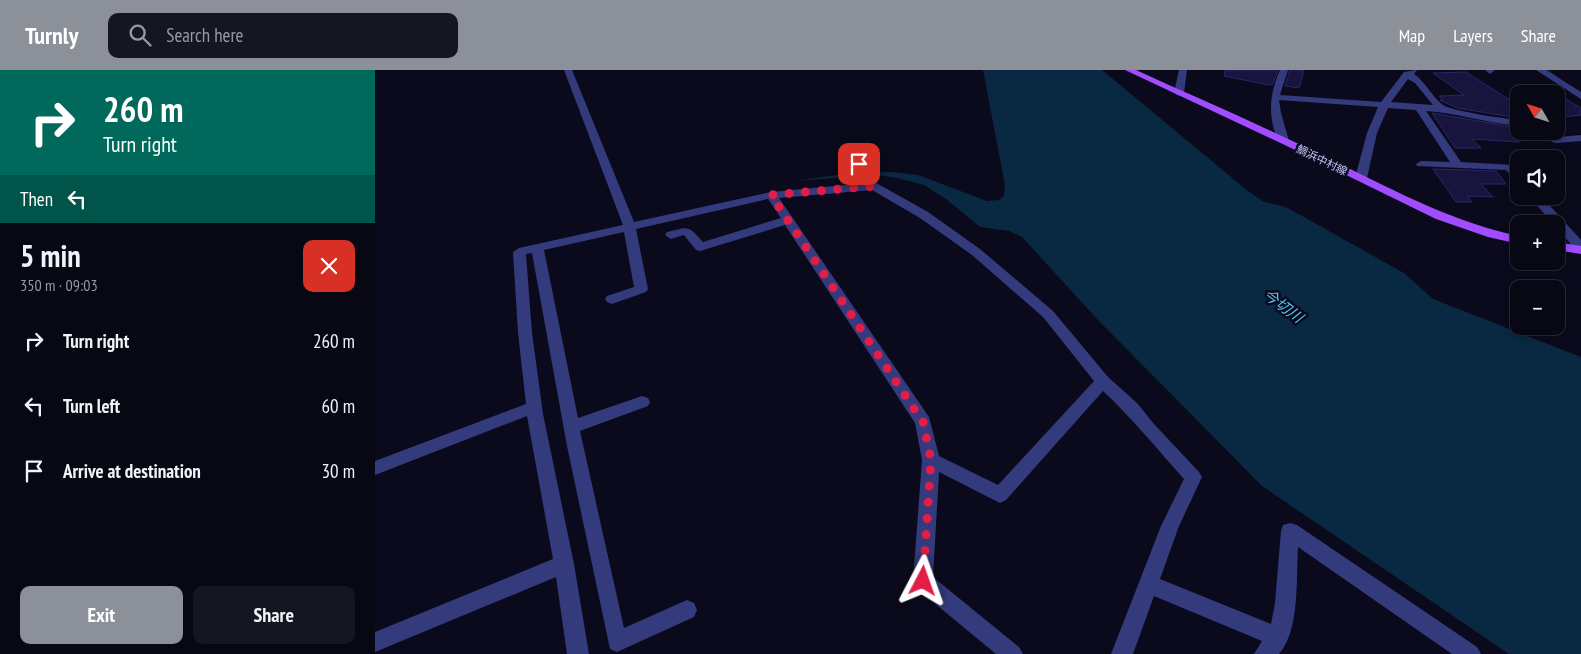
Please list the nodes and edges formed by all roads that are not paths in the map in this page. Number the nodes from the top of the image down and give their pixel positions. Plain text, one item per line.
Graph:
1 (567, 70) edge
2 (1129, 70) edge
3 (1183, 70) edge
4 (1284, 70) edge
5 (1541, 70) edge
6 (1410, 72) edge
7 (1179, 93) junction
8 (1581, 96) edge
9 (1275, 97) junction
10 (1384, 106) junction
11 (1420, 109) junction
12 (1441, 109) junction
13 (1510, 122) edge
14 (1581, 138) edge
15 (1565, 139) edge
16 (1284, 141) junction
17 (859, 164) dead end
18 (1421, 164) dead end
19 (1458, 165) junction
20 (1510, 168) edge
21 (1361, 178) junction
22 (875, 186) junction
23 (771, 195) junction
24 (1543, 205) edge
25 (787, 220) junction
26 (629, 226) junction
27 (671, 235) dead end
28 (1510, 238) edge
29 (1565, 247) edge
30 (537, 248) junction
31 (1581, 249) edge
32 (612, 299) dead end
33 (1103, 380) junction
34 (642, 402) dead end
35 (534, 407) junction
36 (572, 427) junction
37 (931, 460) junction
38 (375, 468) edge
39 (564, 564) junction
40 (1148, 584) junction
41 (687, 610) dead end
42 (1279, 638) junction
43 (375, 642) edge
44 (578, 654) edge
45 (1012, 654) edge
46 (1122, 654) edge
47 (1265, 654) edge
48 (1470, 654) edge

1 - 26 street
2 - 7 main road, 鯛浜中村線
3 - 7 street
4 - 9 street
5 - 8 street
6 - 10 street
6 - 12 street
7 - 16 main road, 鯛浜中村線
9 - 10 street
9 - 16 street
10 - 11 street
10 - 21 street
11 - 12 street
11 - 19 street
12 - 13 street
14 - 15 street
16 - 21 main road, 鯛浜中村線
17 - 22 street
18 - 19 street
19 - 20 street
21 - 28 main road, 鯛浜中村線
22 - 23 street
22 - 33 street
23 - 25 street
23 - 26 street
24 - 31 street
25 - 27 street
25 - 37 street
26 - 30 street
26 - 32 street
29 - 31 main road
30 - 35 street
30 - 36 street
33 - 37 street
33 - 40 street
34 - 36 street
35 - 38 street
35 - 39 street
36 - 41 street
37 - 45 street
39 - 43 street
39 - 44 street
40 - 42 street
40 - 46 street
42 - 47 street
42 - 48 street

